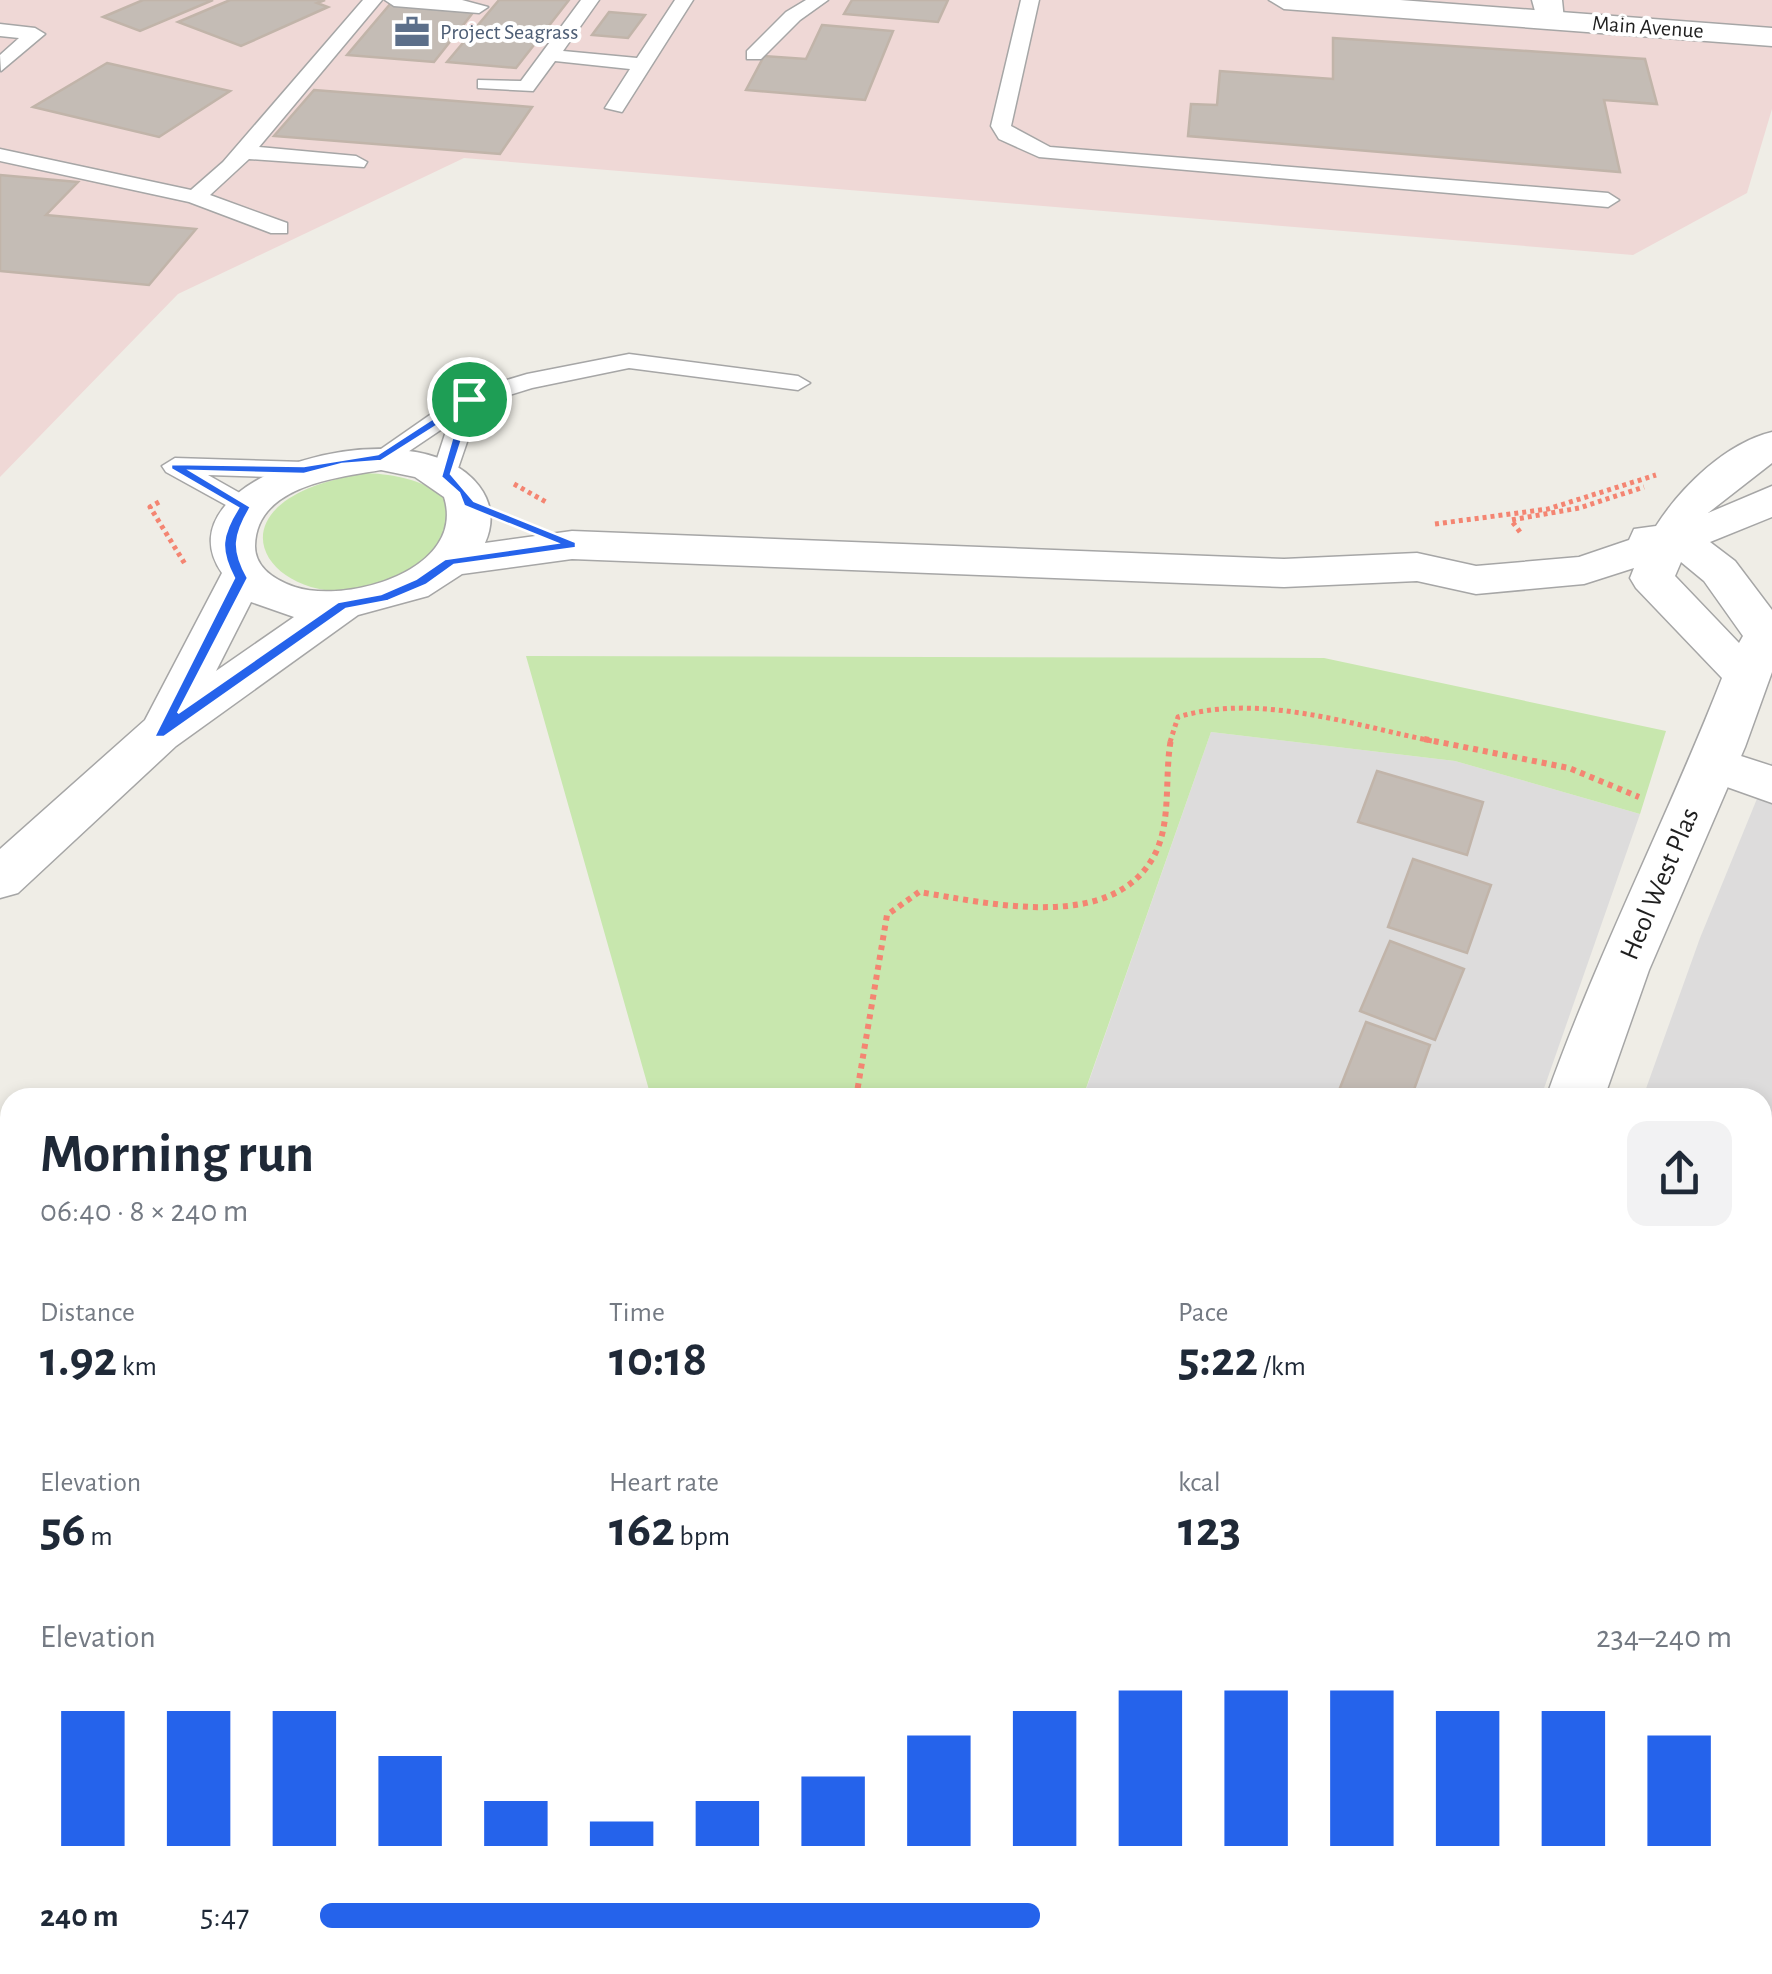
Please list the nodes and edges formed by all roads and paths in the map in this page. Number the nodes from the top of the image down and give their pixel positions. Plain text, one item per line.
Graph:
1 (373, 0) edge
2 (394, 0) edge
3 (590, 0) edge
4 (684, 0) edge
5 (819, 0) edge
6 (1030, 0) edge
7 (1284, 0) edge
8 (479, 7) dead end
9 (1548, 10) edge
10 (0, 30) edge
11 (1772, 37) edge
12 (549, 55) junction
13 (754, 55) dead end
14 (640, 64) junction
15 (2, 66) edge
16 (485, 84) dead end
17 (614, 108) dead end
18 (243, 152) junction
19 (0, 155) edge
20 (356, 162) dead end
21 (195, 197) junction
22 (1608, 200) dead end
23 (278, 228) dead end
24 (798, 383) dead end
25 (469, 399) junction
26 (1772, 444) edge
27 (381, 458) junction
28 (304, 470) junction
29 (457, 489) junction
30 (1772, 498) edge
31 (244, 507) junction
32 (1667, 539) junction
33 (572, 545) junction
34 (450, 562) junction
35 (241, 578) junction
36 (342, 605) junction
37 (159, 734) junction
38 (1713, 764) junction
39 (1772, 785) edge
40 (1686, 816) junction
41 (0, 879) edge
42 (858, 1088) edge
43 (1580, 1088) edge

1 - 18 lane
2 - 8 lane
3 - 12 lane
4 - 14 lane
5 - 13 lane
6 - 22 lane
7 - 9 street, Main Avenue
9 - 11 street, Main Avenue
10 - 15 lane
12 - 14 lane
12 - 16 lane
14 - 17 lane
18 - 20 lane
18 - 21 lane
19 - 21 lane
21 - 23 lane
24 - 25 lane
25 - 27 lane
25 - 29 lane
26 - 32 street, Heol West Plas
27 - 28 street
27 - 29 street
28 - 31 street
28 - 31 lane
29 - 33 street
29 - 34 street
30 - 32 street
31 - 35 street
32 - 33 street
32 - 38 street, Heol West Plas
33 - 34 street
34 - 36 street
35 - 36 street
35 - 37 street
36 - 37 street
37 - 41 street
38 - 39 street
38 - 40 street, Heol West Plas
40 - 42 path
40 - 43 street, Heol West Plas

